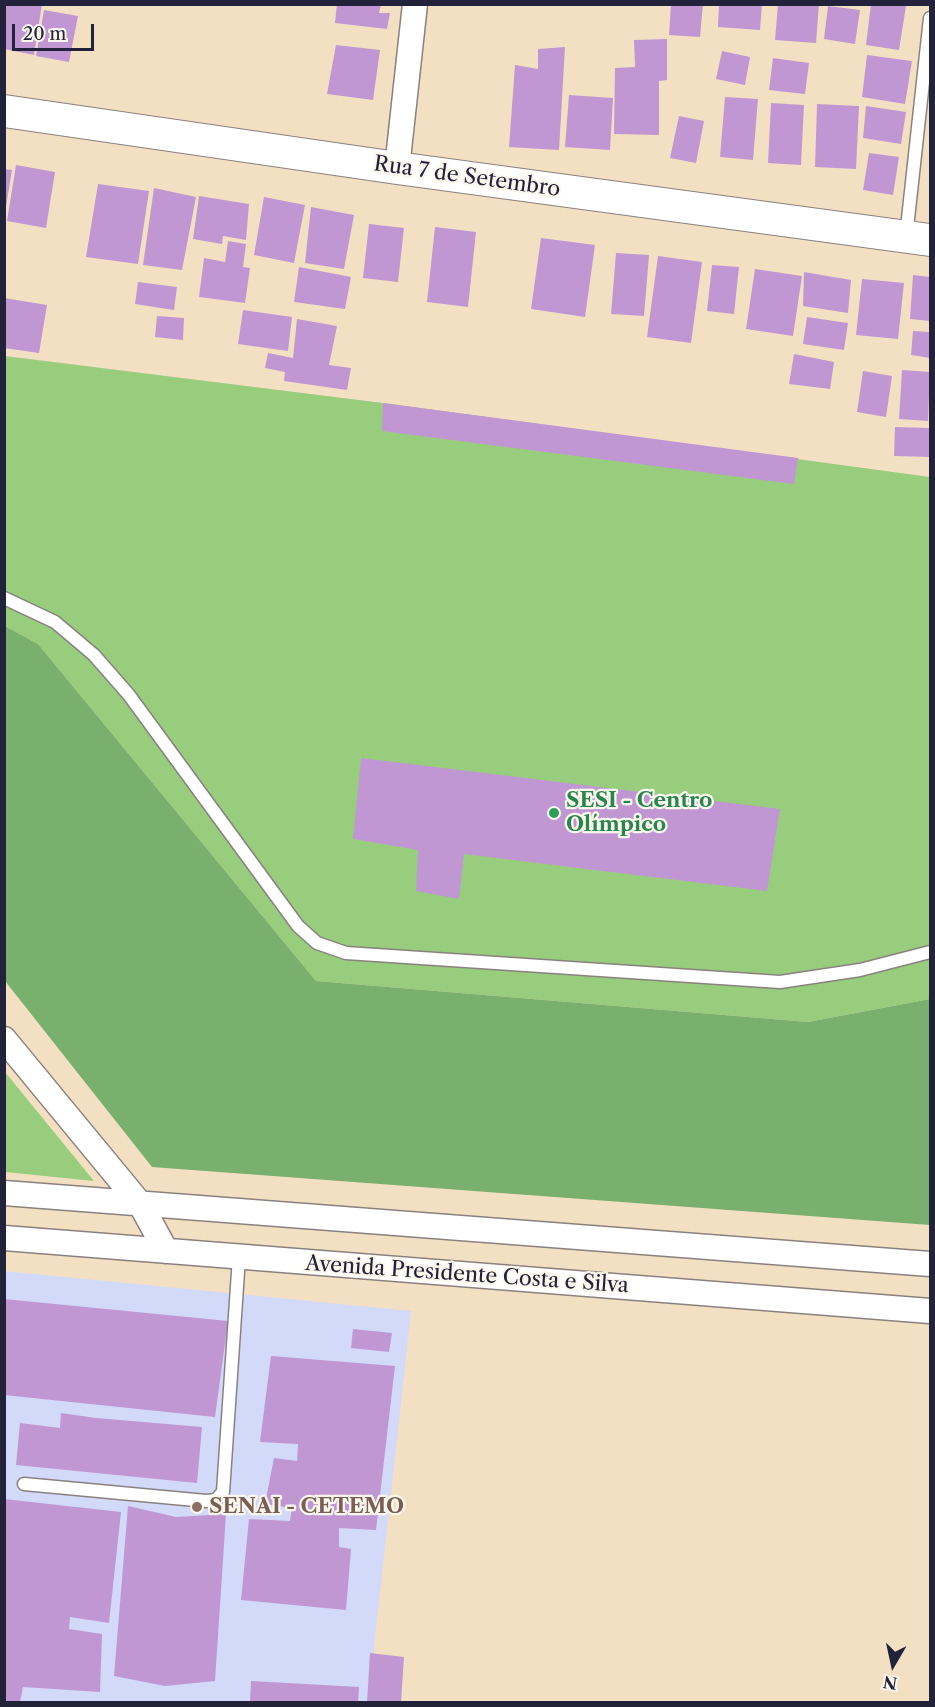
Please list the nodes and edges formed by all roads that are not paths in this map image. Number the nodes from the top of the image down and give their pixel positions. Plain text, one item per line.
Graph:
1 (415, 4) edge
2 (930, 18) edge
3 (4, 111) edge
4 (397, 168) junction
5 (918, 239) edge
6 (4, 598) edge
7 (930, 952) edge
8 (4, 1039) edge
9 (4, 1193) edge
10 (141, 1205) junction
11 (4, 1238) edge
12 (166, 1251) junction
13 (239, 1257) junction
14 (930, 1264) edge
15 (930, 1311) edge
16 (24, 1484) dead end

1 - 4 street
2 - 5 lane
3 - 4 street, Rua 7 de Setembro
4 - 5 street, Rua 7 de Setembro
6 - 7 lane
8 - 10 street
9 - 10 street
10 - 12 street
10 - 14 street
11 - 12 street, Avenida Presidente Costa e Silva
12 - 13 street, Avenida Presidente Costa e Silva
13 - 15 street, Avenida Presidente Costa e Silva
13 - 16 lane

